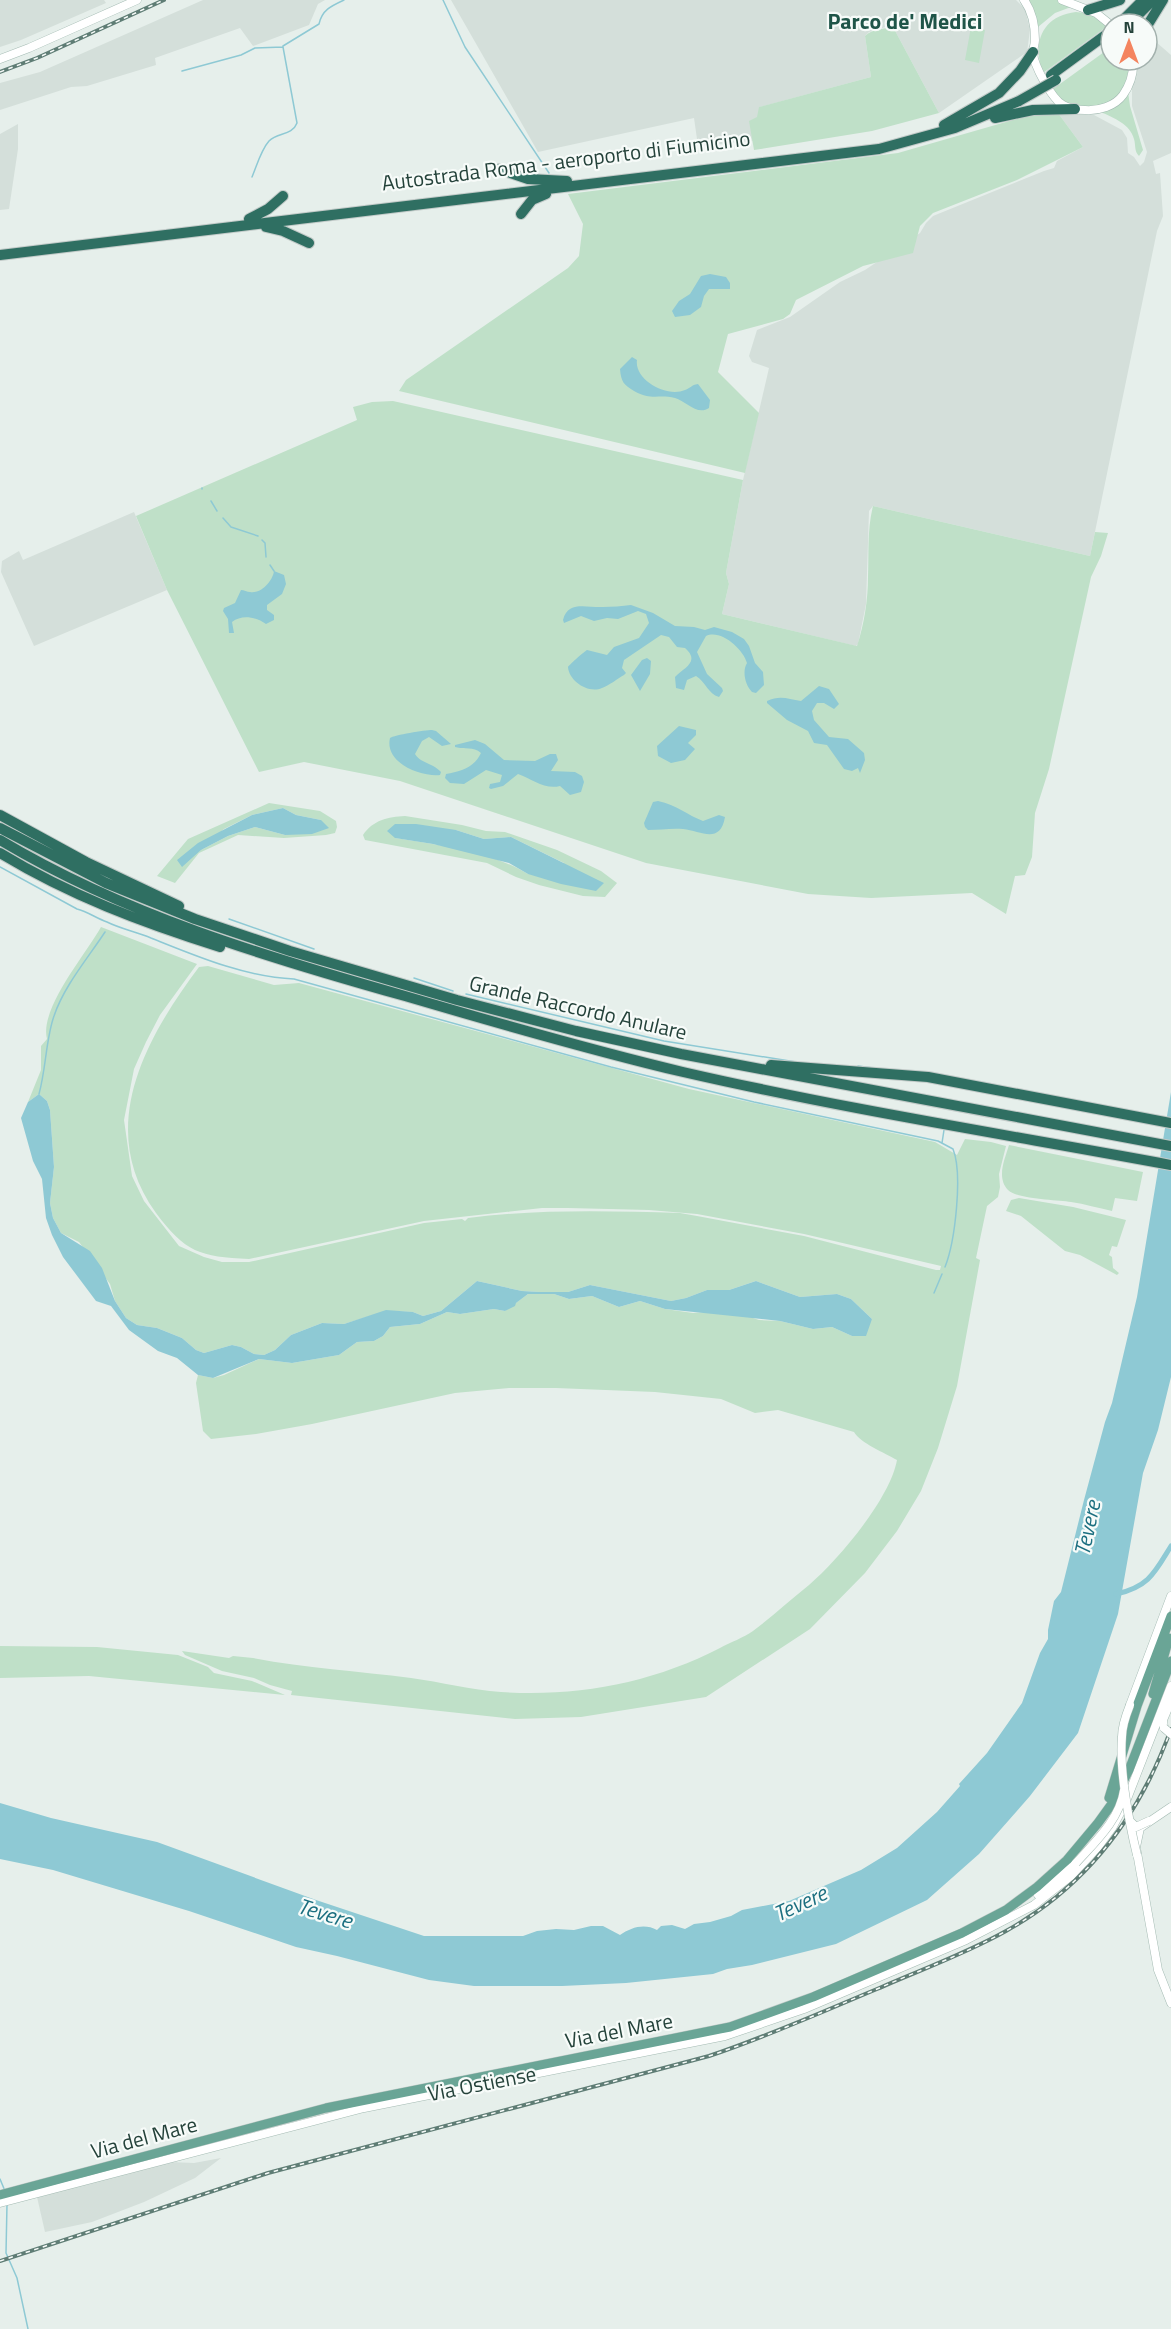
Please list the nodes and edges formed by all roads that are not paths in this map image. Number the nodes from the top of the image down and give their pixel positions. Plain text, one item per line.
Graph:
1 (137, 0) edge
2 (1024, 0) edge
3 (1062, 0) edge
4 (1120, 0) edge
5 (1143, 0) edge
6 (1153, 0) edge
7 (1086, 9) junction
8 (1131, 12) edge
9 (1137, 12) edge
10 (1099, 16) edge
11 (1099, 42) edge
12 (1034, 47) junction
13 (0, 58) edge
14 (1132, 72) edge
15 (1018, 98) junction
16 (1075, 109) junction
17 (944, 125) junction
18 (966, 125) junction
19 (499, 169) dead end
20 (571, 184) junction
21 (283, 196) dead end
22 (521, 214) dead end
23 (247, 222) junction
24 (309, 243) dead end
25 (0, 248) edge
26 (0, 255) edge
27 (0, 814) edge
28 (0, 828) edge
29 (0, 840) edge
30 (0, 854) edge
31 (233, 933) junction
32 (303, 967) junction
33 (720, 1061) junction
34 (1171, 1123) edge
35 (1171, 1146) edge
36 (1171, 1166) edge
37 (1171, 1596) edge
38 (1171, 1616) edge
39 (1171, 1633) edge
40 (1171, 1660) edge
41 (1171, 1671) edge
42 (1171, 1686) edge
43 (1171, 1701) edge
44 (1153, 1709) junction
45 (1143, 1731) junction
46 (1171, 1734) edge
47 (1124, 1776) junction
48 (1171, 1808) edge
49 (1129, 1820) junction
50 (1149, 1821) junction
51 (1092, 1830) junction
52 (1137, 1855) junction
53 (989, 1929) junction
54 (1171, 2003) edge
55 (17, 2194) junction
56 (0, 2195) edge
57 (0, 2203) edge

1 - 13 main road
2 - 12 main road
3 - 7 main road
4 - 7 highway
5 - 8 highway, Autostrada Roma - aeroporto di Fiumicino
6 - 9 highway, Autostrada Roma - aeroporto di Fiumicino
7 - 10 main road
11 - 15 highway, Autostrada Roma - aeroporto di Fiumicino
12 - 16 main road
12 - 17 highway
14 - 16 main road
15 - 17 highway, Autostrada Roma - aeroporto di Fiumicino
15 - 18 highway, Autostrada Roma - aeroporto di Fiumicino
16 - 18 highway
17 - 20 highway, Autostrada Roma - aeroporto di Fiumicino
18 - 20 highway, Autostrada Roma - aeroporto di Fiumicino
19 - 20 highway
20 - 22 highway
20 - 23 highway, Autostrada Roma - aeroporto di Fiumicino
21 - 23 highway
23 - 24 highway
23 - 25 highway, Autostrada Roma - aeroporto di Fiumicino
23 - 26 highway, Autostrada Roma - aeroporto di Fiumicino
27 - 31 highway
28 - 31 highway, Grande Raccordo Anulare
29 - 32 highway, Grande Raccordo Anulare
30 - 32 highway, Grande Raccordo Anulare
31 - 33 highway, Grande Raccordo Anulare
32 - 36 highway, Grande Raccordo Anulare
33 - 34 highway
33 - 35 highway, Grande Raccordo Anulare
37 - 47 main road, bridge
38 - 51 main road
39 - 45 main road, Via del Mare
40 - 44 main road, Via del Mare
41 - 44 main road
42 - 53 main road
43 - 46 main road, bridge
44 - 45 main road, Via del Mare
45 - 51 main road, Via del Mare
47 - 49 main road, bridge
47 - 53 main road, bridge
48 - 50 main road
49 - 50 main road, bridge
49 - 52 main road, bridge
50 - 52 main road, bridge
51 - 55 main road, Via del Mare
52 - 54 main road
53 - 55 main road, Via Ostiense
55 - 56 main road, Via del Mare
55 - 57 main road, Via Ostiense

